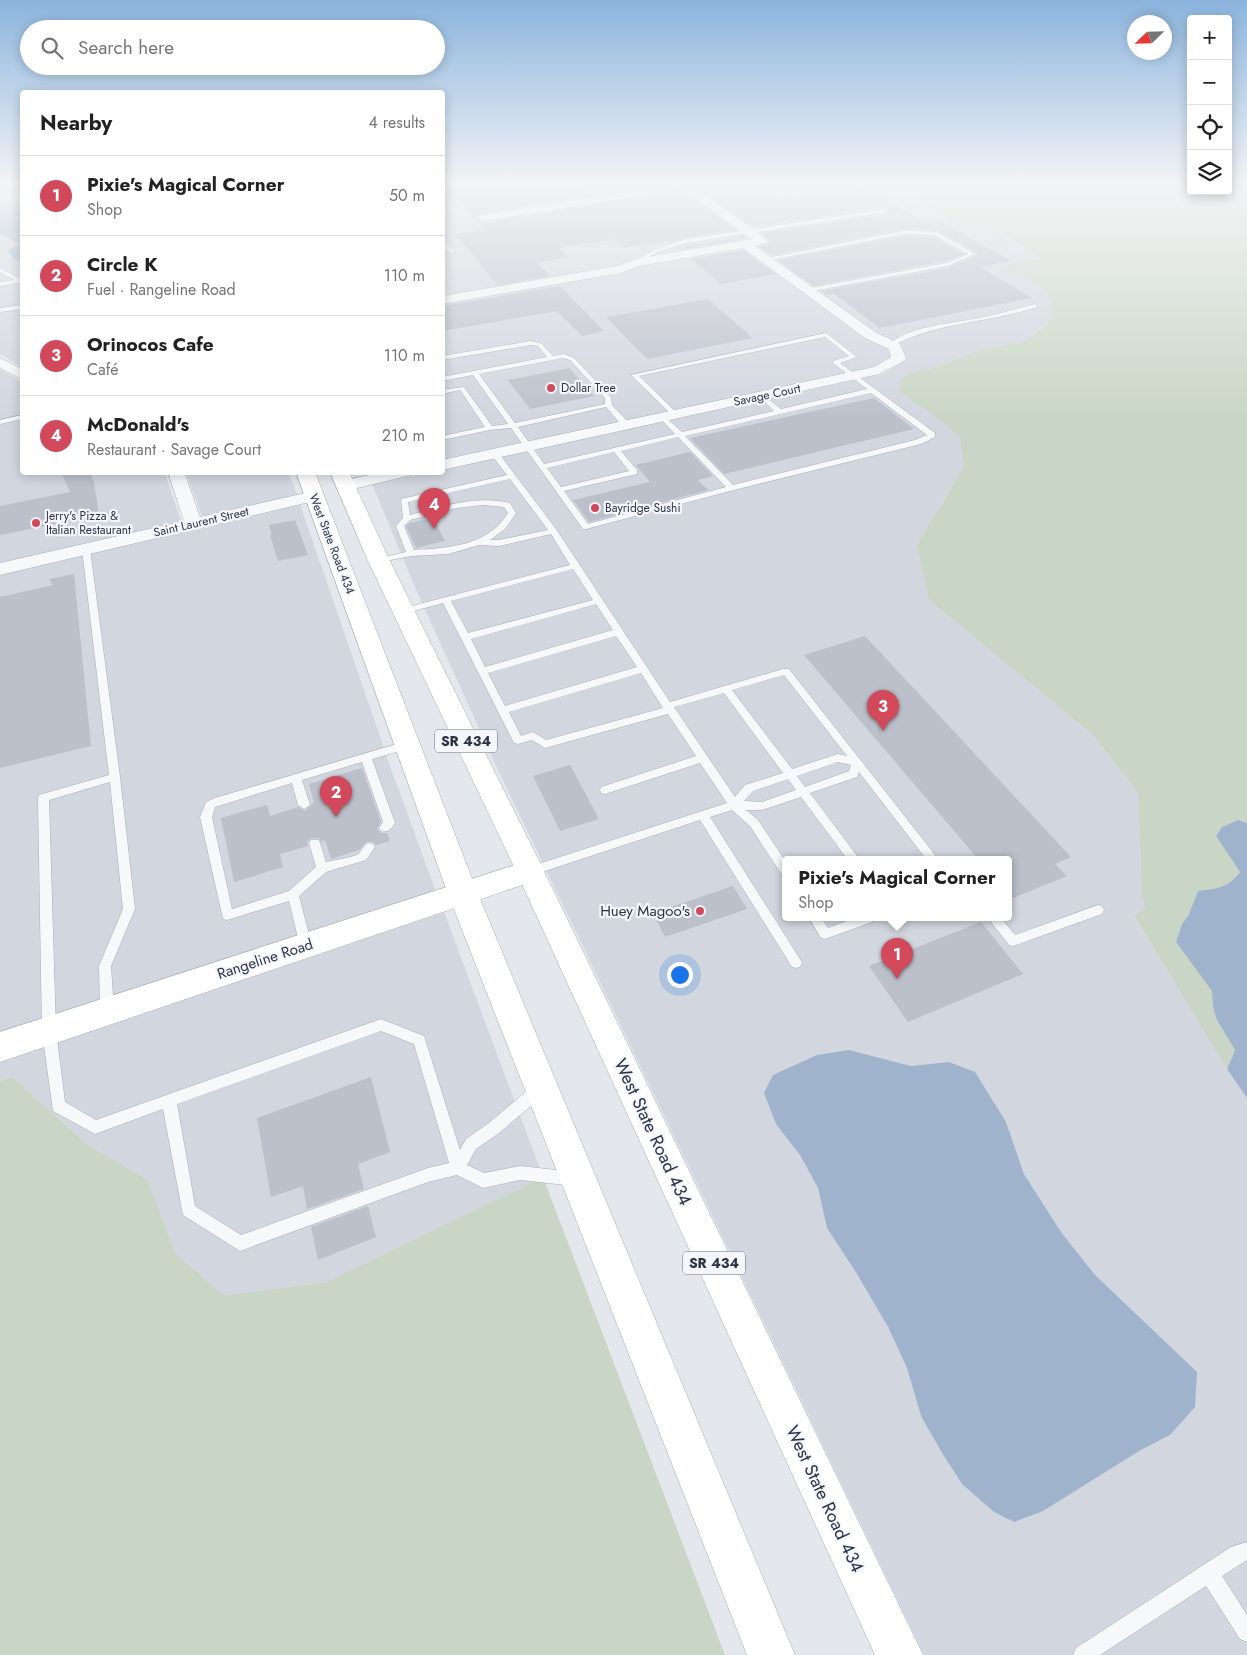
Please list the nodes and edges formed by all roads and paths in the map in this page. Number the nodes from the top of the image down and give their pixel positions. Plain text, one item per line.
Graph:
1 (639, 262) edge
2 (769, 262) edge
3 (952, 262) edge
4 (0, 270) edge
5 (20, 280) edge
6 (0, 284) edge
7 (807, 290) junction
8 (445, 299) edge
9 (1035, 306) dead end
10 (20, 307) edge
11 (0, 310) edge
12 (891, 345) junction
13 (445, 357) edge
14 (551, 358) junction
15 (0, 362) edge
16 (20, 371) edge
17 (475, 373) junction
18 (854, 376) junction
19 (445, 378) edge
20 (873, 390) junction
21 (445, 391) edge
22 (762, 396) junction
23 (608, 405) junction
24 (780, 412) junction
25 (668, 416) junction
26 (20, 417) edge
27 (0, 422) edge
28 (626, 425) junction
29 (512, 426) junction
30 (490, 428) junction
31 (680, 435) junction
32 (445, 437) edge
33 (528, 446) junction
34 (616, 450) junction
35 (494, 453) junction
36 (445, 463) edge
37 (542, 467) junction
38 (177, 475) edge
39 (307, 475) edge
40 (312, 475) edge
41 (378, 475) edge
42 (512, 476) junction
43 (342, 479) edge
44 (731, 488) junction
45 (559, 490) junction
46 (314, 496) junction
47 (356, 513) junction
48 (406, 518) junction
49 (193, 523) junction
50 (553, 531) junction
51 (479, 542) junction
52 (86, 548) junction
53 (411, 553) junction
54 (378, 561) junction
55 (575, 566) junction
56 (0, 569) edge
57 (446, 600) junction
58 (598, 601) junction
59 (403, 611) junction
60 (618, 632) junction
61 (466, 637) junction
62 (642, 669) junction
63 (483, 671) junction
64 (726, 689) junction
65 (668, 708) junction
66 (503, 710) junction
67 (407, 745) junction
68 (366, 757) junction
69 (702, 758) junction
70 (857, 762) junction
71 (791, 774) junction
72 (115, 777) junction
73 (296, 778) junction
74 (605, 790) dead end
75 (804, 791) junction
76 (304, 805) dead end
77 (734, 805) junction
78 (703, 815) junction
79 (385, 821) dead end
80 (315, 844) dead end
81 (369, 847) dead end
82 (851, 856) edge
83 (930, 856) edge
84 (782, 866) edge
85 (322, 868) junction
86 (530, 871) junction
87 (293, 894) junction
88 (463, 894) junction
89 (1098, 910) dead end
90 (817, 921) edge
91 (860, 921) edge
92 (997, 921) edge
93 (306, 946) junction
94 (796, 963) dead end
95 (107, 1012) junction
96 (49, 1031) junction
97 (0, 1047) edge
98 (541, 1088) junction
99 (169, 1101) junction
100 (458, 1168) junction
101 (578, 1179) junction
102 (1247, 1551) edge
103 (1209, 1573) junction
104 (1247, 1632) edge
105 (771, 1655) edge
106 (899, 1655) edge
107 (1083, 1655) edge

1 - 8 street
2 - 7 street
3 - 7 lane
4 - 5 lane
5 - 6 lane
7 - 12 street
9 - 12 lane
10 - 11 lane
12 - 18 street, Savage Court
13 - 14 lane
14 - 17 lane
14 - 23 lane
15 - 16 street
17 - 19 lane
17 - 29 lane
18 - 20 lane
18 - 22 street, Savage Court
18 - 25 lane
20 - 24 lane
20 - 44 lane
21 - 30 lane
22 - 24 lane
22 - 25 street, Savage Court
23 - 28 lane
23 - 29 lane
24 - 31 lane
25 - 28 street, Savage Court
25 - 31 lane
26 - 27 lane
28 - 33 street, Savage Court
29 - 30 lane
29 - 33 lane
30 - 32 lane
31 - 34 lane
31 - 44 lane
33 - 35 street, Savage Court
33 - 37 lane
34 - 37 lane
34 - 45 lane
35 - 36 street, Savage Court
35 - 42 lane
37 - 45 lane
38 - 49 street
39 - 46 main road, West State Road 434
40 - 43 main road
41 - 43 street
42 - 48 lane
42 - 50 lane
43 - 47 main road, SR 434
44 - 45 lane
46 - 47 main road
46 - 49 street, Saint Laurent Street
46 - 67 main road, West State Road 434
47 - 54 main road, SR 434
48 - 51 lane
48 - 53 lane
49 - 52 street, Saint Laurent Street
50 - 51 lane
50 - 55 lane
51 - 53 lane
52 - 56 street, Saint Laurent Street
52 - 72 lane
53 - 54 lane
54 - 59 main road, SR 434
55 - 57 lane
55 - 58 lane
57 - 59 lane
57 - 61 lane
58 - 60 lane
58 - 61 lane
59 - 86 main road, West State Road 434 / SR 434
60 - 62 lane
60 - 63 lane
61 - 63 lane
62 - 65 lane
62 - 66 lane
63 - 66 lane
64 - 65 lane
64 - 70 lane
64 - 71 lane
65 - 66 lane
65 - 69 lane
67 - 68 lane
67 - 88 main road, West State Road 434
68 - 73 lane
68 - 79 lane
69 - 74 lane
69 - 77 lane
70 - 71 lane
70 - 75 lane
70 - 83 lane
71 - 75 lane
71 - 77 lane
72 - 95 lane
72 - 96 lane
73 - 76 lane
73 - 87 lane
75 - 77 lane
75 - 82 lane
77 - 78 lane
77 - 84 lane
78 - 86 lane
78 - 94 lane
80 - 85 lane
81 - 85 lane
85 - 87 lane
86 - 88 main road, Rangeline Road
86 - 106 main road, West State Road 434 / SR 434
87 - 93 lane
88 - 93 main road, Rangeline Road
88 - 98 main road, West State Road 434
89 - 92 lane
90 - 91 lane
93 - 95 main road, Rangeline Road
95 - 96 main road, Rangeline Road
96 - 97 main road, Rangeline Road
96 - 99 lane
98 - 100 lane
98 - 101 main road, West State Road 434
99 - 100 lane
99 - 100 lane
100 - 101 lane
101 - 105 main road, West State Road 434
102 - 103 lane
103 - 104 lane
103 - 107 lane

